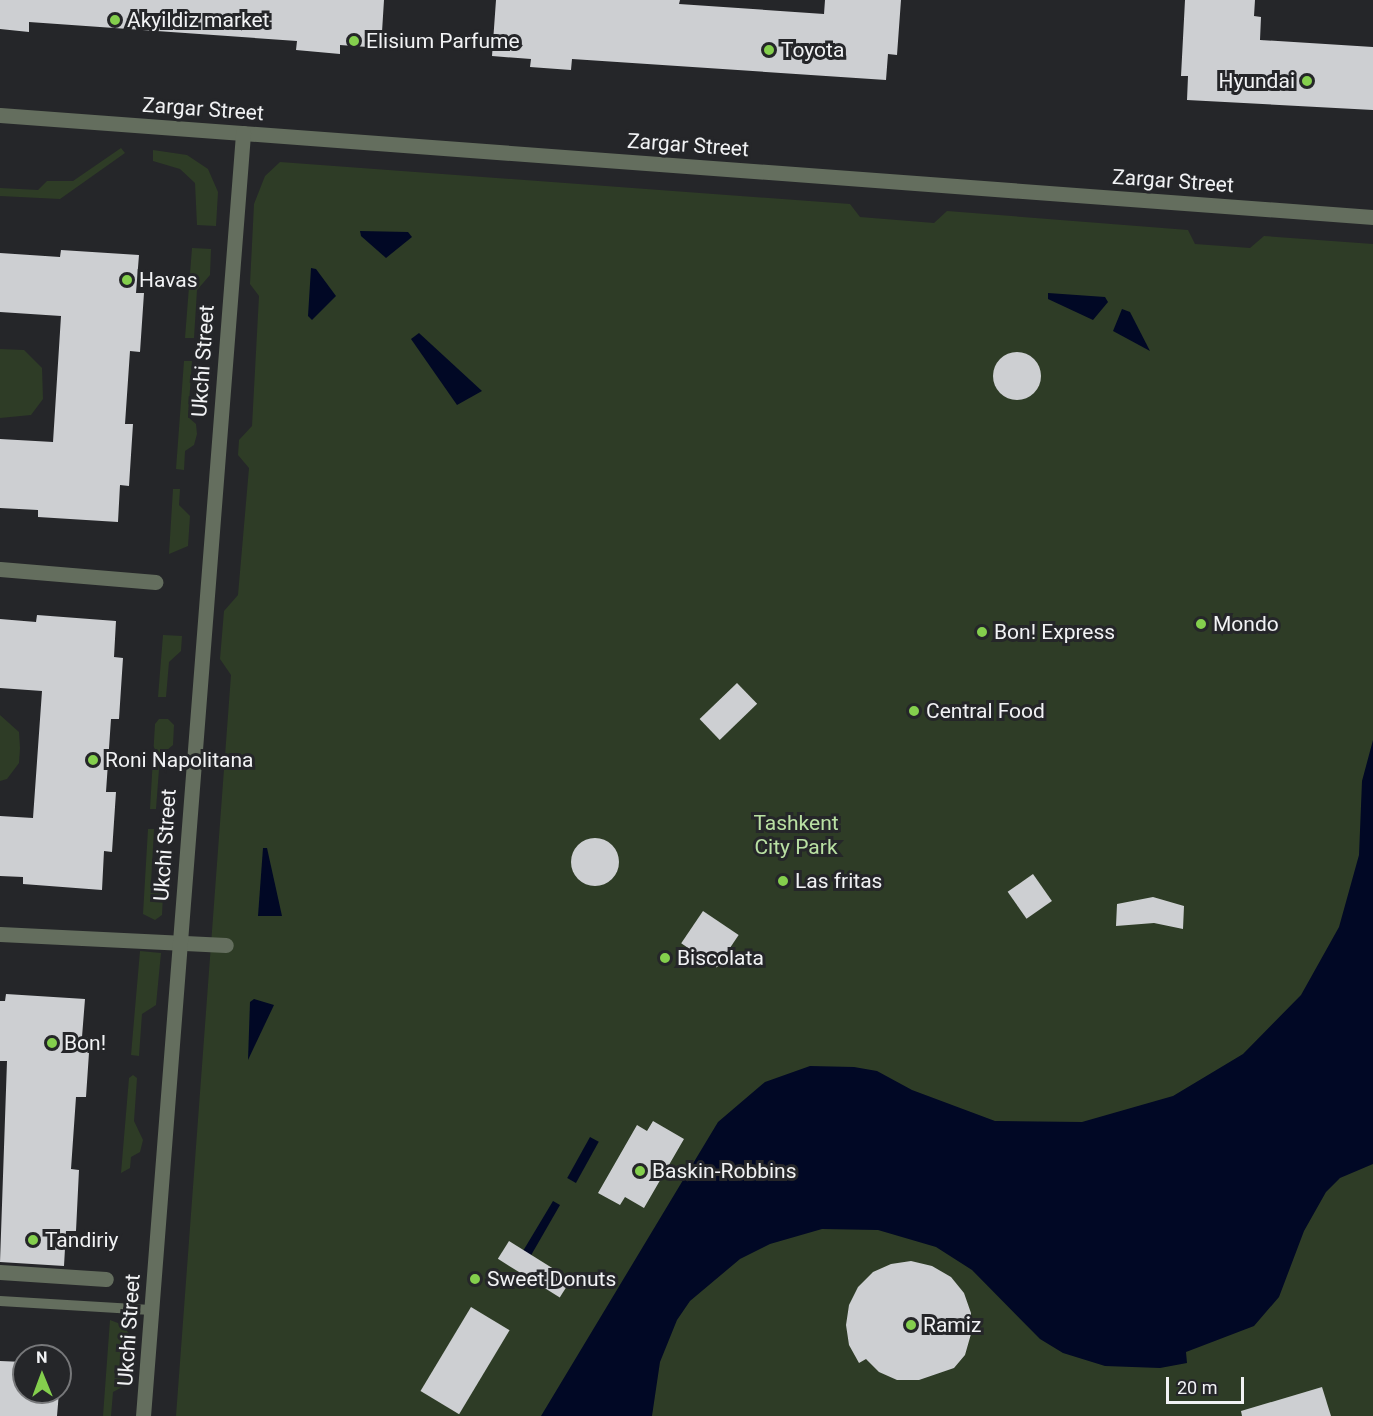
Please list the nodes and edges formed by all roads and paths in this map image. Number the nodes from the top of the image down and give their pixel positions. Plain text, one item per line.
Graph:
1 (0, 115) edge
2 (243, 133) junction
3 (1373, 217) edge
4 (0, 569) edge
5 (155, 582) dead end
6 (0, 934) edge
7 (179, 943) junction
8 (226, 945) dead end
9 (0, 1272) edge
10 (106, 1279) dead end
11 (0, 1301) edge
12 (151, 1310) junction
13 (143, 1416) edge

1 - 2 street, Zargar Street
2 - 3 street, Zargar Street
2 - 7 street, Ukchi Street
4 - 5 street
6 - 7 street
7 - 8 street
7 - 12 street, Ukchi Street
9 - 10 street
11 - 12 lane
12 - 13 street, Ukchi Street

